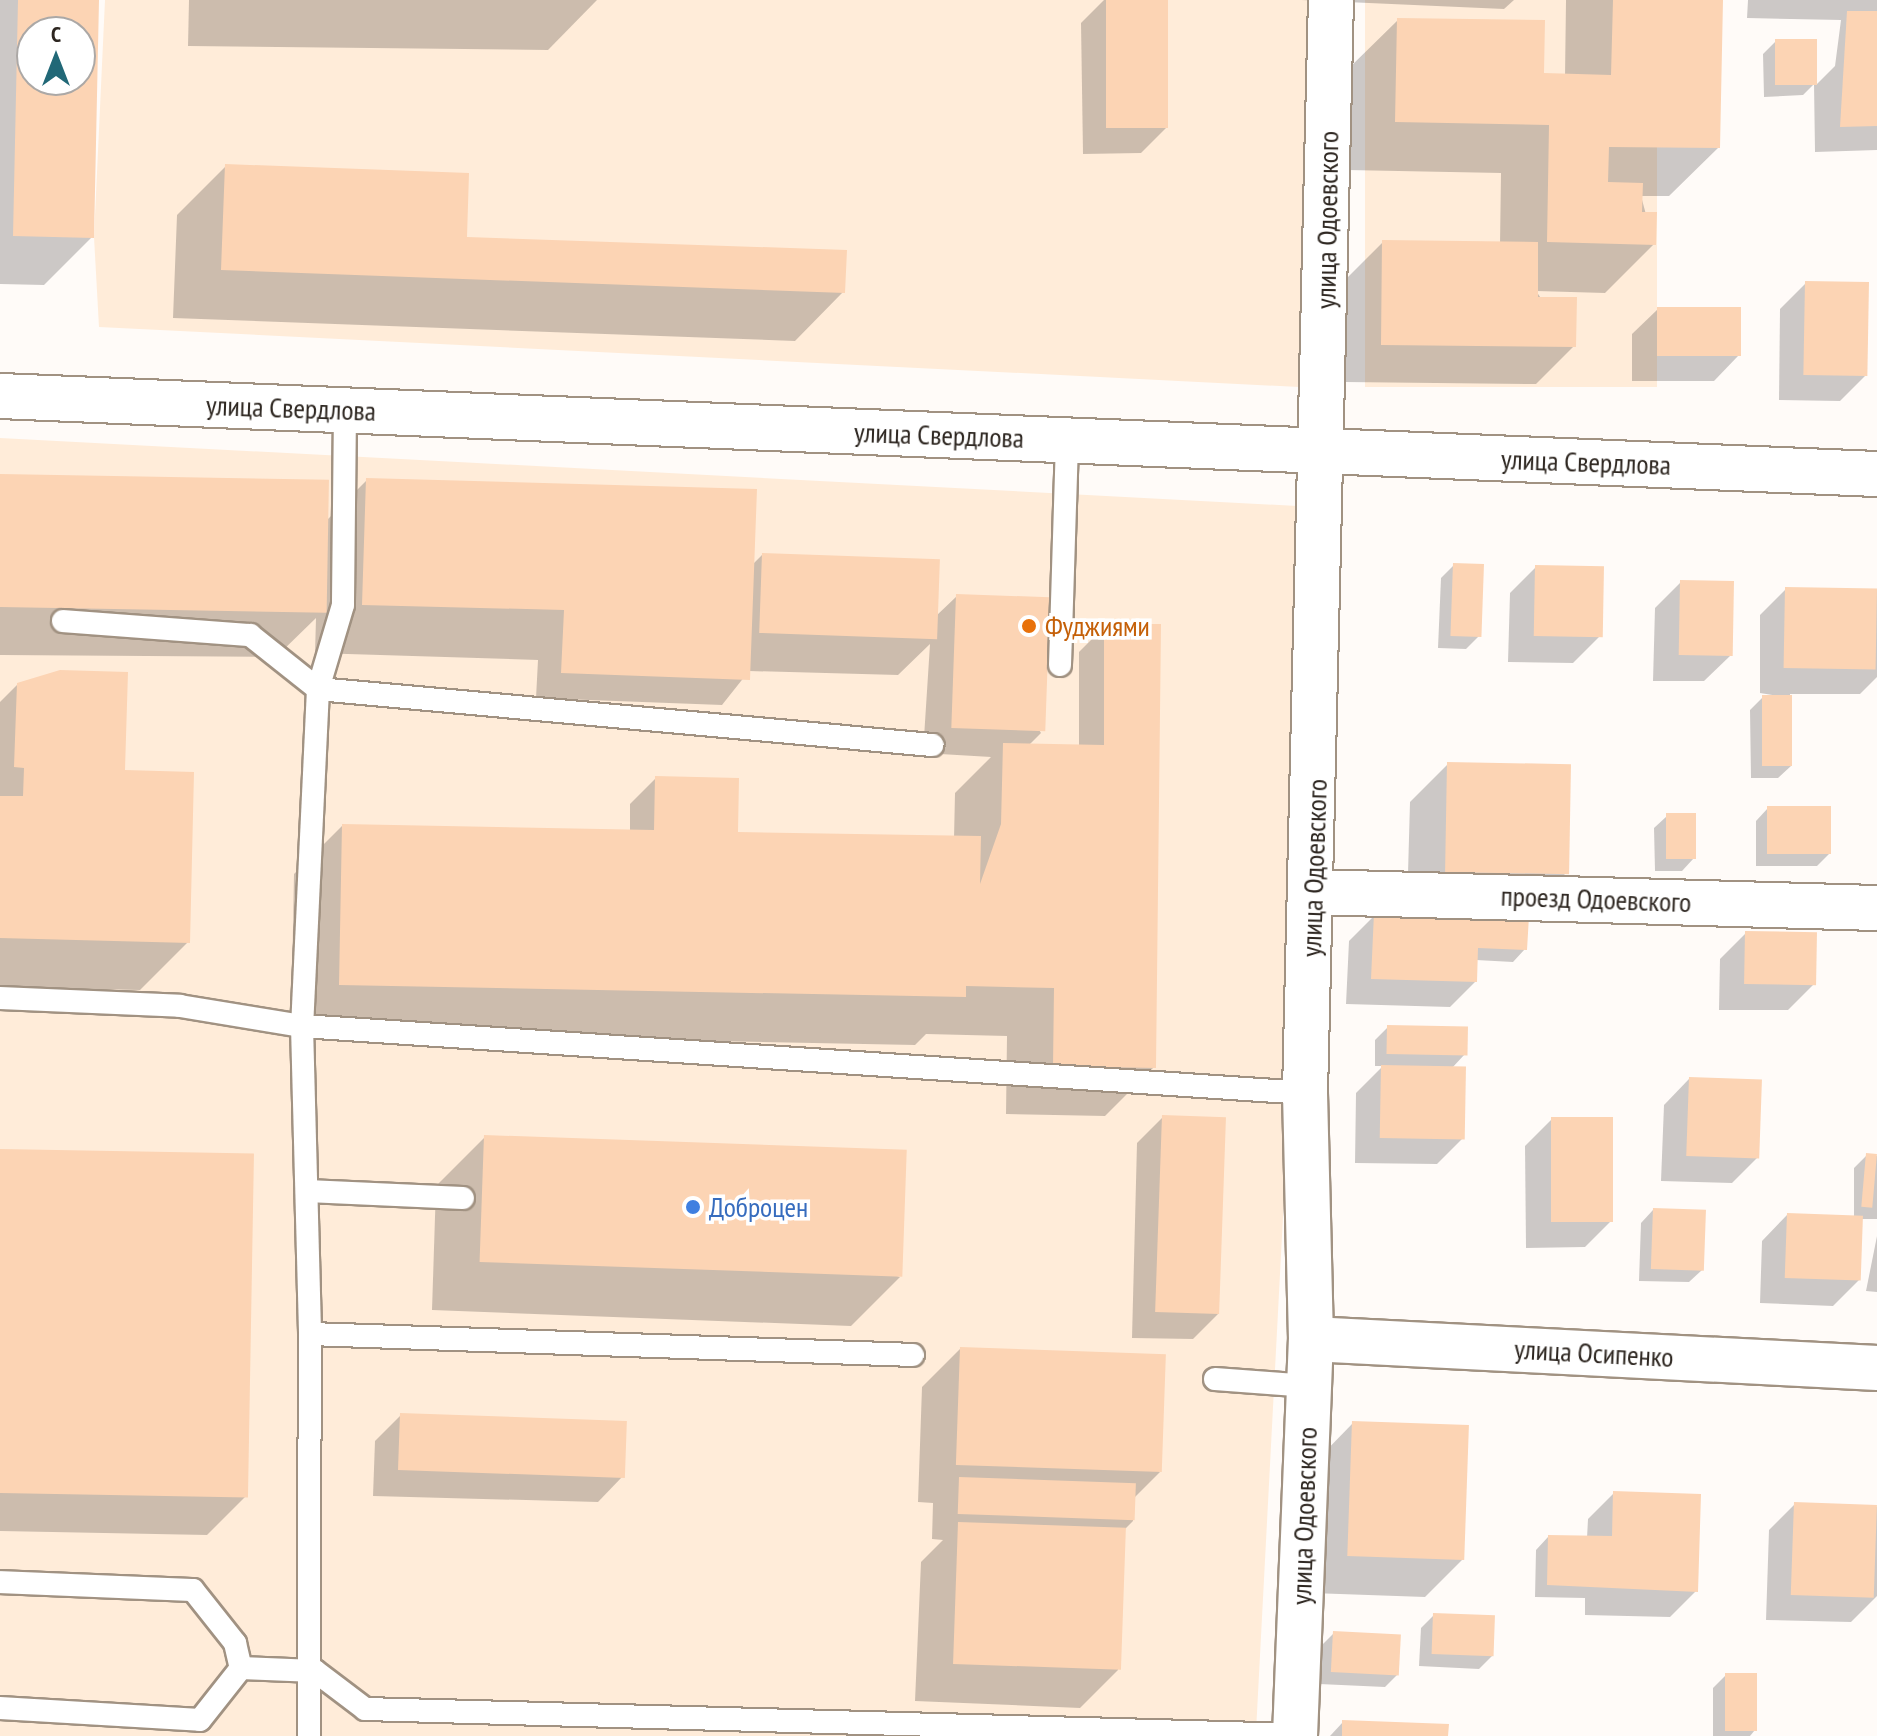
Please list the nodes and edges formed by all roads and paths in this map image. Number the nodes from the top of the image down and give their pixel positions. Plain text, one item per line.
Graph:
1 (1331, 0) edge
2 (0, 396) edge
3 (345, 410) junction
4 (1067, 440) junction
5 (1323, 451) junction
6 (1877, 474) edge
7 (63, 621) dead end
8 (1060, 665) dead end
9 (318, 689) junction
10 (932, 745) dead end
11 (1314, 892) junction
12 (1877, 908) edge
13 (0, 998) edge
14 (302, 1026) junction
15 (1305, 1093) junction
16 (307, 1191) junction
17 (463, 1198) dead end
18 (310, 1334) junction
19 (1311, 1339) junction
20 (913, 1355) dead end
21 (1877, 1368) edge
22 (1215, 1379) dead end
23 (1309, 1386) junction
24 (0, 1582) edge
25 (241, 1668) junction
26 (315, 1671) junction
27 (0, 1708) edge
28 (789, 1727) edge
29 (1295, 1735) edge
30 (309, 1736) edge

1 - 5 street, улица Одоевского
2 - 3 street, улица Свердлова
3 - 4 street, улица Свердлова
3 - 9 lane
4 - 5 street, улица Свердлова
4 - 8 lane
5 - 6 street, улица Свердлова
5 - 11 street, улица Одоевского
7 - 9 lane
9 - 10 lane
9 - 14 lane
11 - 12 street, проезд Одоевского
11 - 15 street, улица Одоевского
13 - 14 lane
14 - 15 lane
14 - 16 lane
15 - 19 street, улица Одоевского
16 - 17 lane
16 - 18 lane
18 - 20 lane
18 - 26 lane
19 - 21 street, улица Осипенко
19 - 23 street, улица Одоевского
22 - 23 lane
23 - 29 street, улица Одоевского
24 - 25 lane
25 - 26 lane
25 - 27 lane
26 - 28 lane
26 - 30 lane
28 - 29 lane

